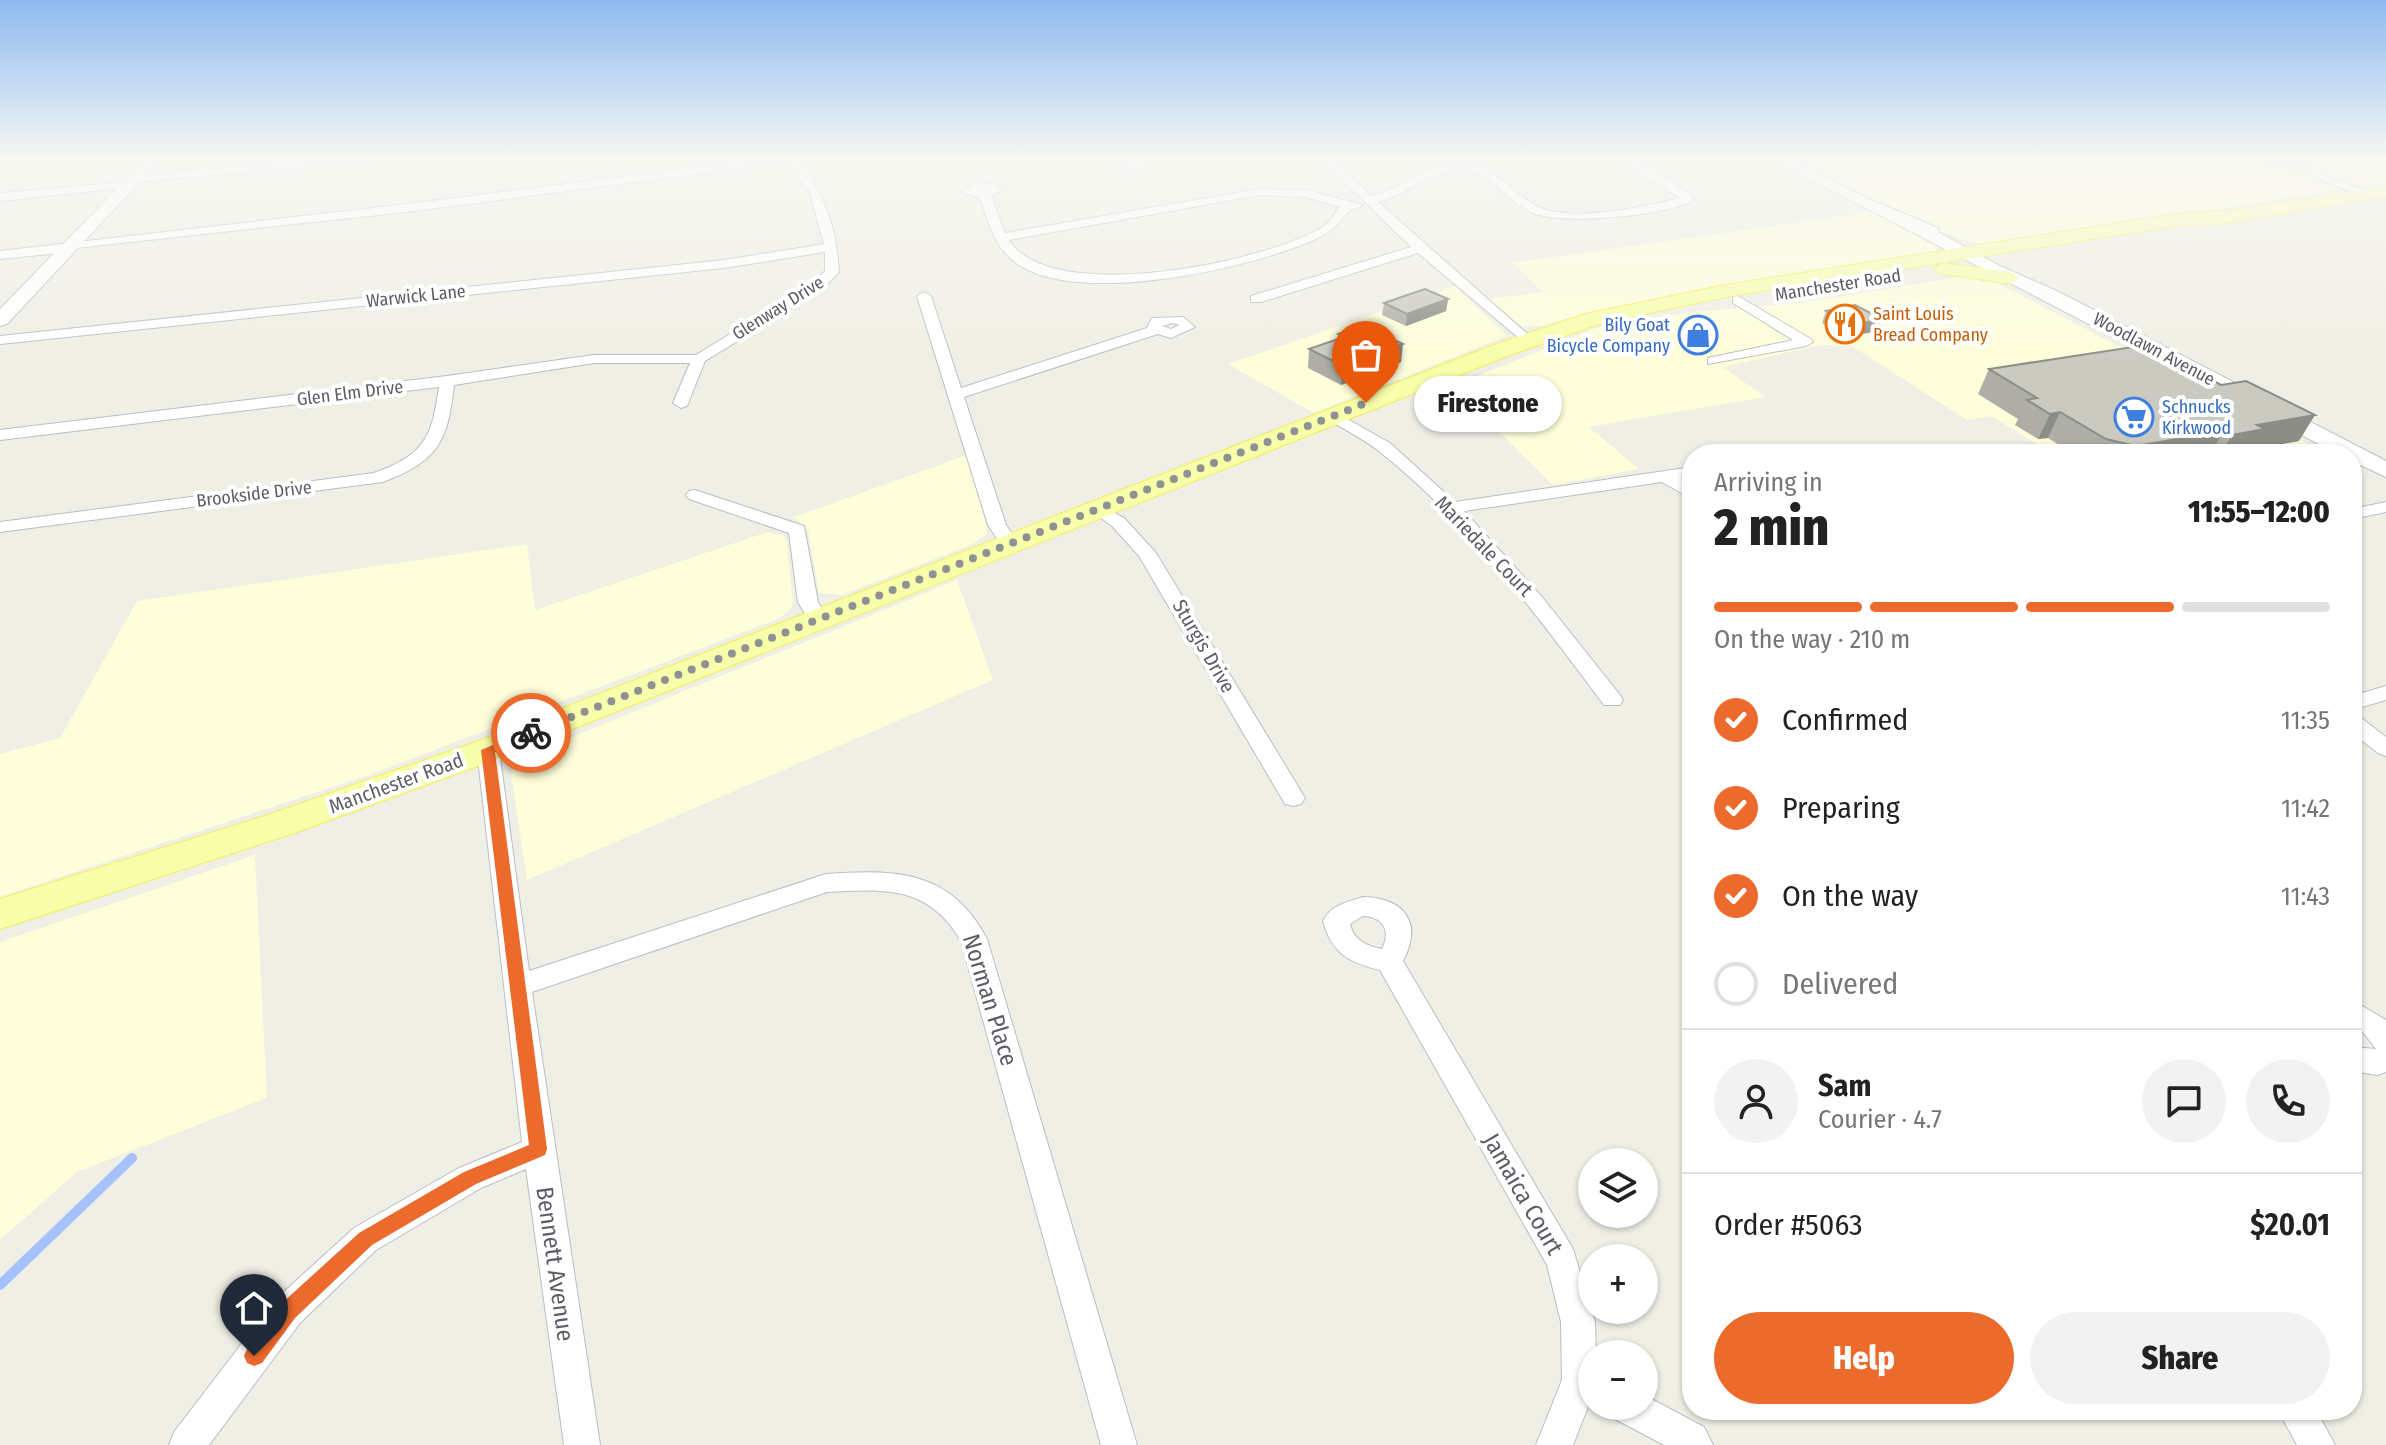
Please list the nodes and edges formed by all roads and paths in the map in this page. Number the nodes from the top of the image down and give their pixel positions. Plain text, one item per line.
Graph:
1 (90, 226) edge
2 (243, 226) edge
3 (825, 226) edge
4 (998, 226) edge
5 (1063, 226) edge
6 (1330, 226) edge
7 (1398, 226) edge
8 (1915, 226) edge
9 (2202, 226) edge
10 (1003, 237) junction
11 (72, 246) junction
12 (831, 247) junction
13 (1420, 248) junction
14 (1939, 251) junction
15 (2017, 251) junction
16 (0, 255) edge
17 (1978, 257) junction
18 (2015, 277) junction
19 (924, 296) dead end
20 (1256, 299) dead end
21 (1738, 300) junction
22 (1685, 302) junction
23 (0, 320) edge
24 (1156, 330) dead end
25 (0, 340) edge
26 (1527, 341) junction
27 (699, 359) junction
28 (1713, 361) dead end
29 (447, 381) junction
30 (956, 395) junction
31 (681, 403) dead end
32 (1333, 416) junction
33 (0, 435) edge
34 (2336, 444) edge
35 (2362, 458) edge
36 (2386, 470) edge
37 (1682, 473) edge
38 (1664, 475) junction
39 (1682, 487) edge
40 (695, 495) dead end
41 (2386, 507) edge
42 (1450, 508) junction
43 (1098, 509) junction
44 (2362, 512) edge
45 (0, 527) edge
46 (1010, 544) junction
47 (818, 620) junction
48 (2386, 693) edge
49 (1612, 700) dead end
50 (2362, 710) edge
51 (2362, 723) edge
52 (2386, 748) edge
53 (488, 750) junction
54 (1293, 798) dead end
55 (0, 914) edge
56 (1389, 961) dead end
57 (517, 986) junction
58 (2362, 1017) edge
59 (2386, 1041) edge
60 (2386, 1058) edge
61 (2362, 1061) edge
62 (538, 1149) junction
63 (1580, 1340) edge
64 (1578, 1395) edge
65 (1652, 1420) edge
66 (2302, 1420) edge
67 (1555, 1444) edge
68 (187, 1445) edge
69 (582, 1445) edge
70 (1119, 1445) edge
71 (1695, 1445) edge
72 (2317, 1445) edge

1 - 11 street
2 - 11 street
3 - 12 street, Glenway Drive
4 - 10 street
5 - 10 street
6 - 10 street
7 - 13 street
8 - 14 street, Woodlawn Avenue
9 - 15 main road, Manchester Road
11 - 16 street
11 - 23 street
12 - 25 street, Warwick Lane
12 - 27 street, Glenway Drive
13 - 20 street
13 - 26 street
14 - 15 main road
14 - 17 main road, Manchester Road
14 - 17 street, Woodlawn Avenue
14 - 18 main road
14 - 21 main road, Manchester Road
14 - 22 main road, Manchester Road
15 - 17 main road, Manchester Road
15 - 18 main road
17 - 18 street, Woodlawn Avenue
18 - 34 street, Woodlawn Avenue
19 - 30 street
21 - 22 main road, Manchester Road
21 - 28 street
22 - 26 main road, Manchester Road
24 - 30 street
26 - 32 main road, Manchester Road
27 - 29 street, Glen Elm Drive
27 - 31 street
29 - 33 street, Glen Elm Drive
29 - 45 street, Brookside Drive
30 - 46 street
32 - 42 street, Mariedale Court
32 - 43 main road, Manchester Road
35 - 36 street, Woodlawn Avenue
37 - 38 street
38 - 39 street
38 - 42 street
40 - 47 street
41 - 44 street
42 - 49 street, Mariedale Court
43 - 46 main road, Manchester Road
43 - 54 street, Sturgis Drive
46 - 47 main road, Manchester Road
47 - 53 main road, Manchester Road
48 - 50 street
51 - 52 street
53 - 55 main road, Manchester Road
53 - 57 street, Bennett Avenue
56 - 63 street, Jamaica Court
57 - 62 street, Bennett Avenue
57 - 70 street, Norman Place
58 - 59 street
60 - 61 street
62 - 68 street
62 - 69 street, Bennett Avenue
64 - 67 street, Jamaica Court
65 - 71 street
66 - 72 street

